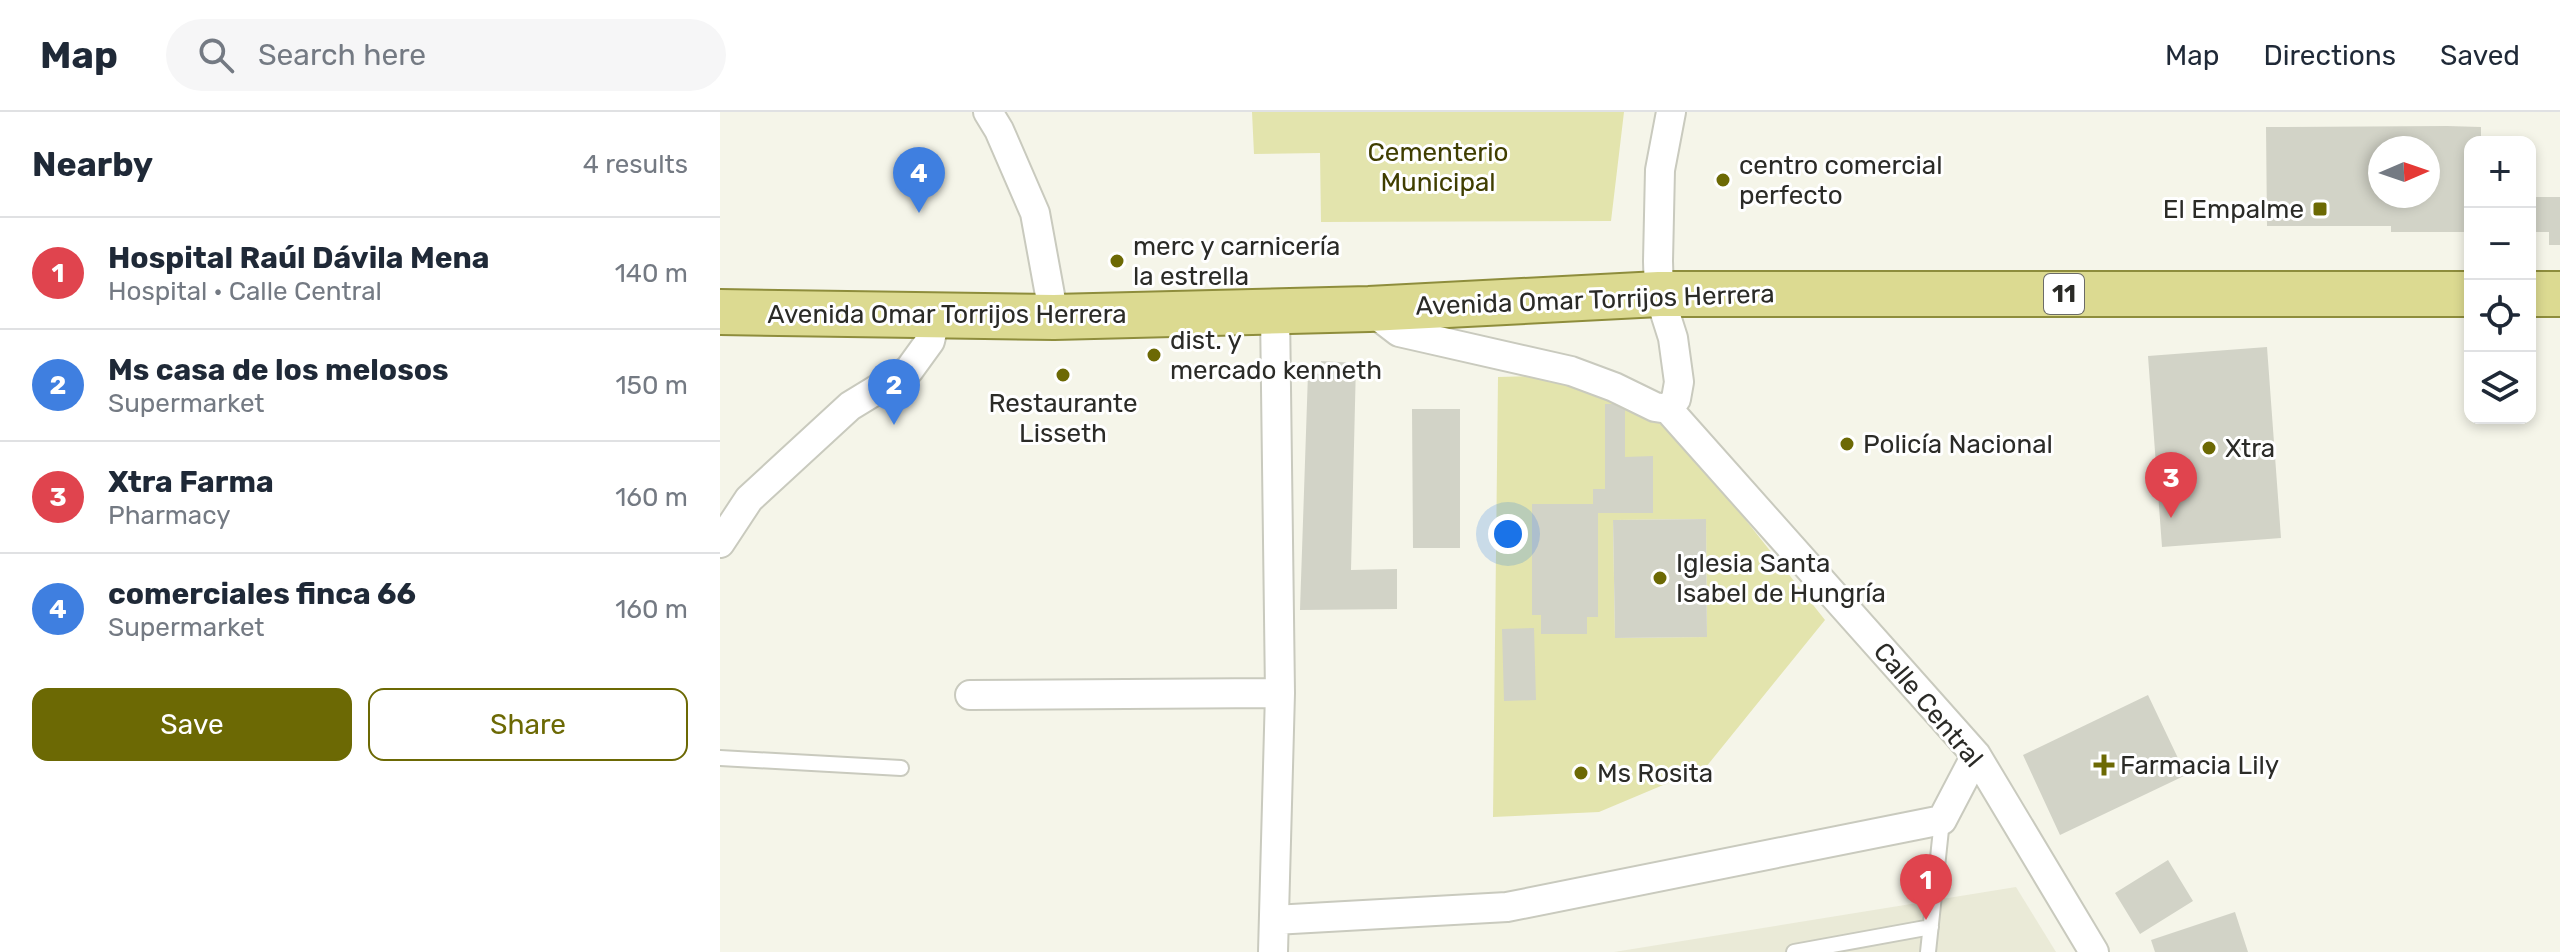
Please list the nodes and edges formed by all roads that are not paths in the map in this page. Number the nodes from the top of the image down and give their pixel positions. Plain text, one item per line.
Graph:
1 (988, 112) edge
2 (1671, 112) edge
3 (1659, 294) junction
4 (2464, 294) edge
5 (2536, 294) edge
6 (2560, 294) edge
7 (1369, 309) junction
8 (720, 312) edge
9 (1275, 312) junction
10 (936, 316) junction
11 (1054, 317) junction
12 (1668, 409) junction
13 (720, 543) edge
14 (1280, 693) junction
15 (970, 695) dead end
16 (1976, 755) junction
17 (720, 758) edge
18 (901, 768) dead end
19 (1942, 820) junction
20 (1274, 920) junction
21 (1931, 927) junction
22 (1273, 952) edge
23 (1794, 952) edge
24 (1928, 952) edge
25 (2094, 952) edge

1 - 11 street
2 - 3 street
3 - 4 main road, Avenida Omar Torrijos Herrera / 11
3 - 7 main road, Avenida Omar Torrijos Herrera / 11
3 - 12 street
5 - 6 main road
7 - 9 main road, Avenida Omar Torrijos Herrera / 11
7 - 12 street, Calle Central
8 - 10 main road, Avenida Omar Torrijos Herrera / 11
9 - 11 main road, Avenida Omar Torrijos Herrera / 11
9 - 14 street
10 - 11 main road, Avenida Omar Torrijos Herrera / 11
10 - 13 street
12 - 16 street, Calle Central
14 - 15 street
14 - 20 street
16 - 19 street
16 - 25 street, Calle Central
17 - 18 lane
19 - 20 street
19 - 21 lane
20 - 22 street
21 - 23 lane
21 - 24 lane

